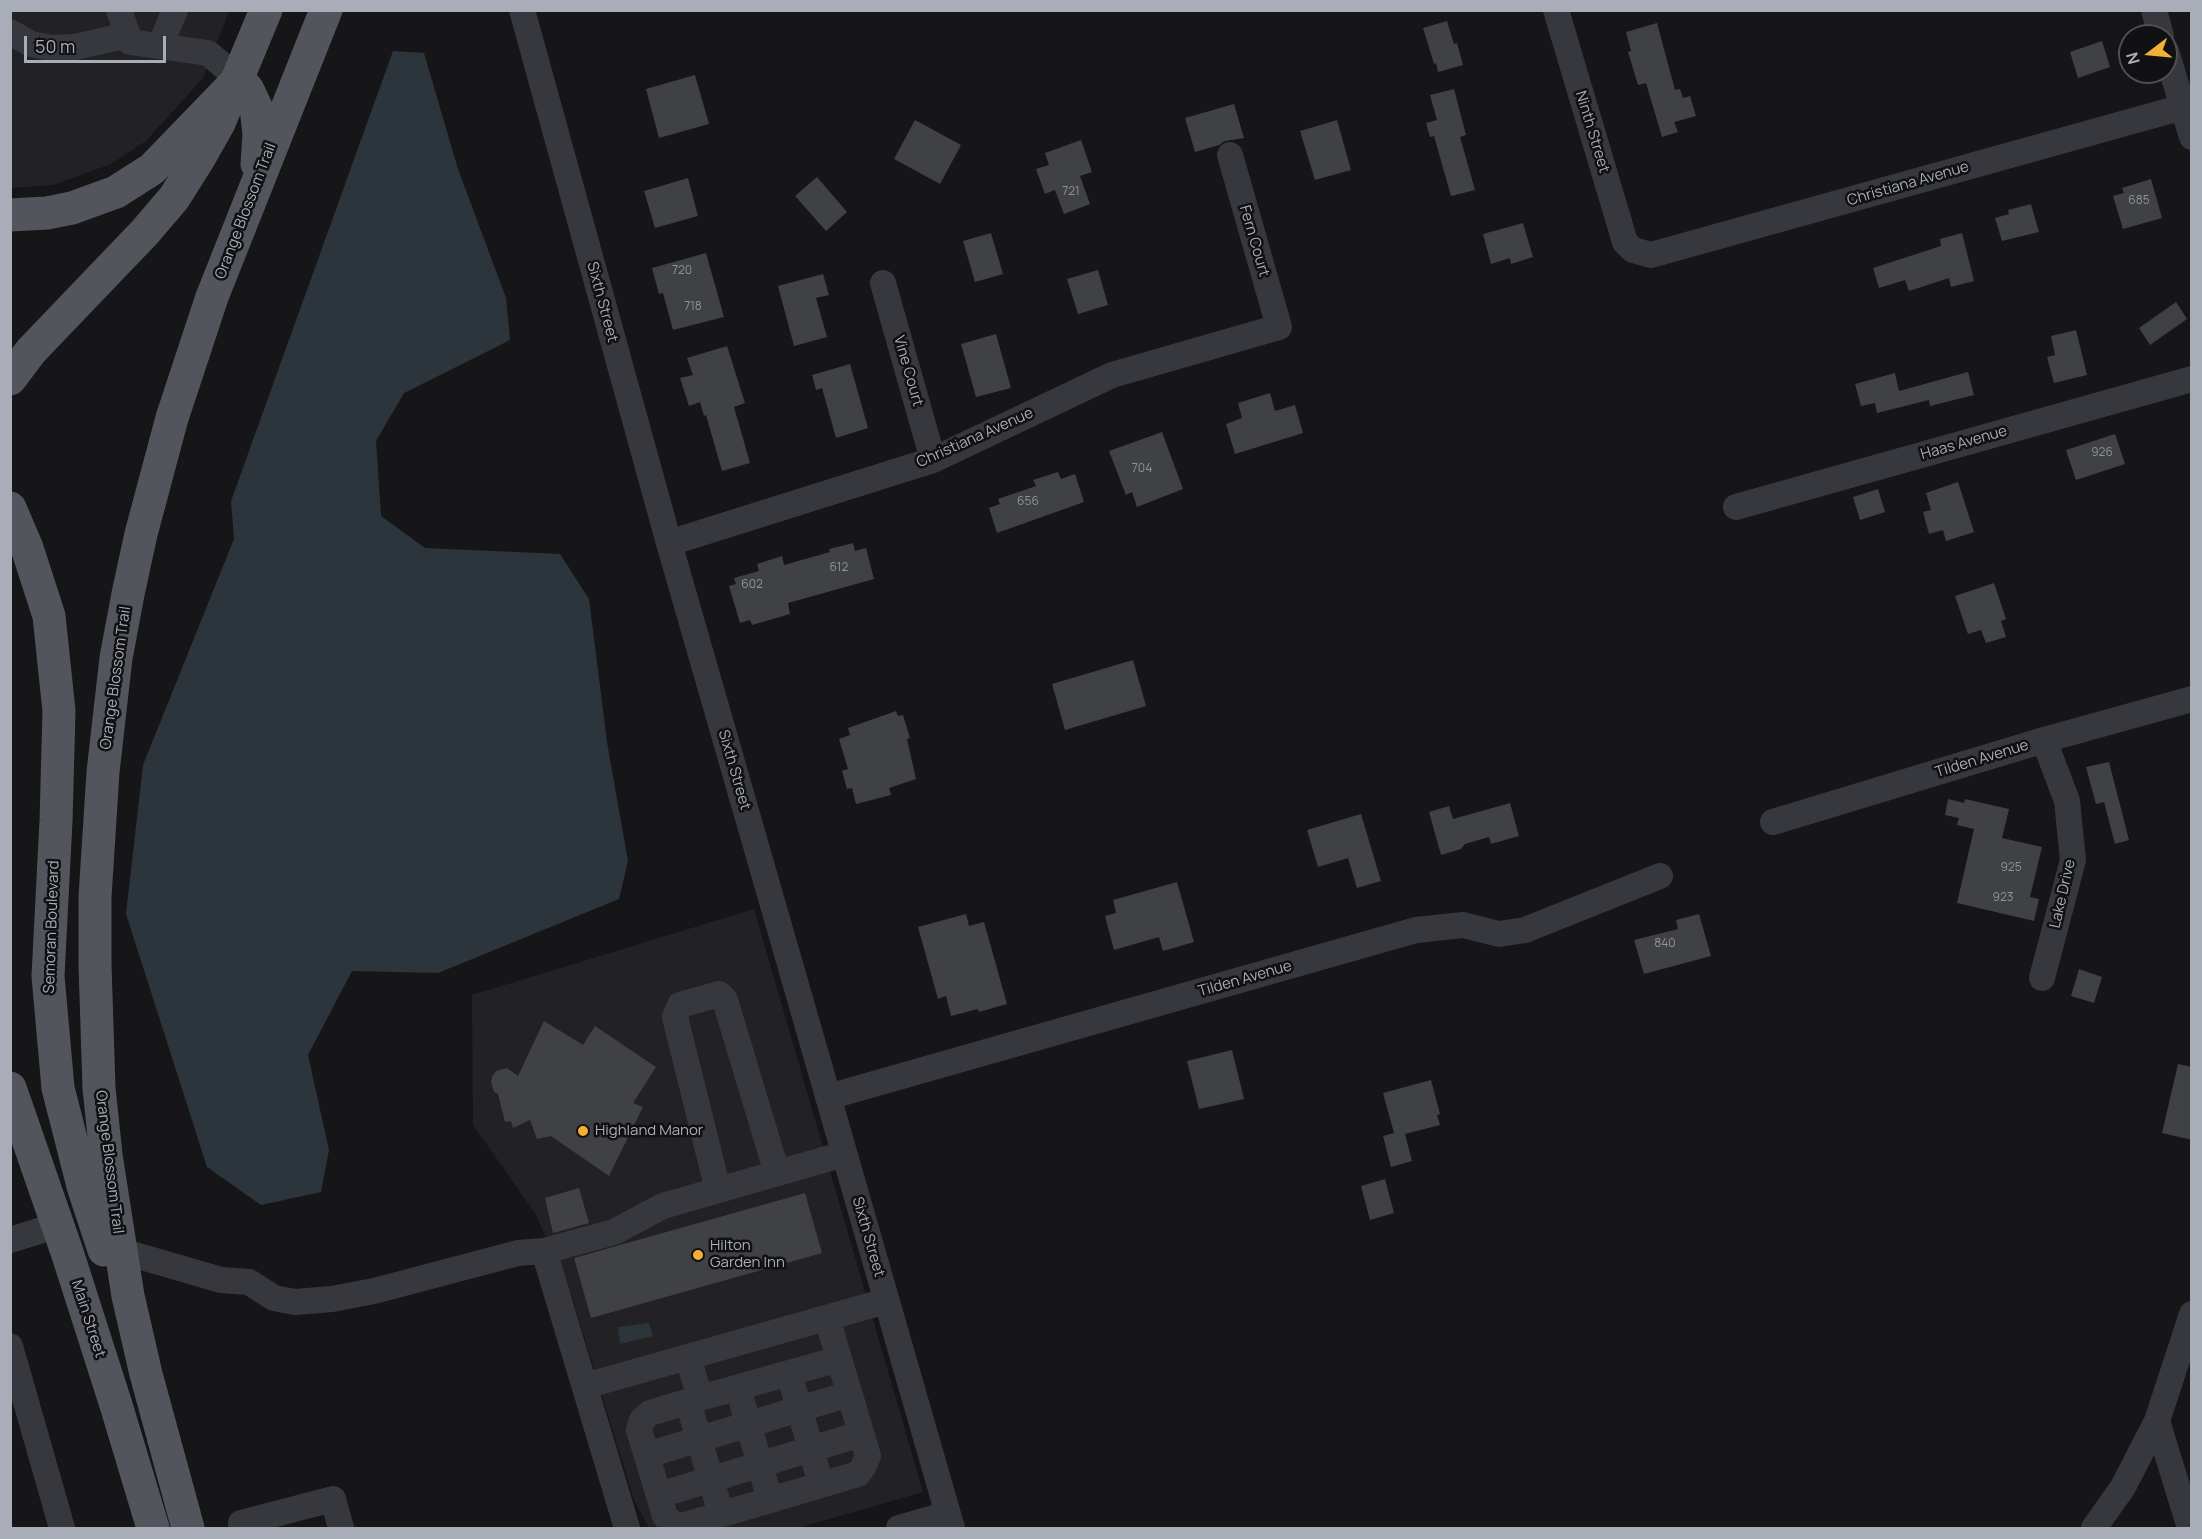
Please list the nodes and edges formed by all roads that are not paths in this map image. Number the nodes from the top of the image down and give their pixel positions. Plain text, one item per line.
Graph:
1 (119, 10) edge
2 (175, 10) edge
3 (266, 10) edge
4 (326, 10) edge
5 (522, 10) edge
6 (1556, 10) edge
7 (10, 32) edge
8 (128, 35) junction
9 (160, 46) junction
10 (239, 79) junction
11 (2176, 84) edge
12 (2183, 107) junction
13 (2192, 137) edge
14 (1230, 155) dead end
15 (255, 186) junction
16 (10, 215) edge
17 (1633, 250) joint
18 (883, 283) dead end
19 (1279, 327) joint
20 (10, 379) edge
21 (2192, 379) edge
22 (933, 460) junction
23 (1736, 507) dead end
24 (10, 508) edge
25 (669, 543) junction
26 (2192, 699) edge
27 (2044, 740) junction
28 (1773, 822) dead end
29 (1660, 876) dead end
30 (2042, 978) dead end
31 (13, 1094) edge
32 (828, 1097) junction
33 (844, 1154) junction
34 (777, 1173) junction
35 (718, 1190) junction
36 (58, 1225) junction
37 (10, 1240) edge
38 (121, 1251) junction
39 (544, 1251) junction
40 (886, 1301) junction
41 (2192, 1314) edge
42 (827, 1318) junction
43 (10, 1346) edge
44 (688, 1357) junction
45 (839, 1359) junction
46 (789, 1373) junction
47 (146, 1374) junction
48 (585, 1386) junction
49 (738, 1388) junction
50 (849, 1394) junction
51 (694, 1400) junction
52 (799, 1410) junction
53 (2157, 1420) junction
54 (749, 1425) junction
55 (861, 1434) junction
56 (699, 1439) junction
57 (811, 1449) junction
58 (647, 1455) junction
59 (760, 1465) junction
60 (711, 1479) junction
61 (821, 1484) junction
62 (659, 1495) junction
63 (770, 1500) junction
64 (721, 1514) junction
65 (950, 1521) edge
66 (62, 1528) edge
67 (153, 1528) edge
68 (188, 1528) edge
69 (242, 1528) edge
70 (341, 1528) edge
71 (627, 1528) edge
72 (899, 1528) edge
73 (2094, 1528) edge
74 (2190, 1528) edge

1 - 8 street
2 - 9 street
3 - 10 main road
4 - 15 main road, Orange Blossom Trail
5 - 25 street, Sixth Street
6 - 17 street, Ninth Street
7 - 8 street
8 - 9 street
9 - 10 street
10 - 15 main road
10 - 16 main road
10 - 20 main road
11 - 12 street
12 - 13 street
12 - 17 street, Christiana Avenue
14 - 19 street, Fern Court
15 - 38 main road, Orange Blossom Trail
18 - 22 street, Vine Court
19 - 22 street, Christiana Avenue
21 - 23 street, Haas Avenue
22 - 25 street, Christiana Avenue
24 - 47 main road, Semoran Boulevard
25 - 32 street, Sixth Street
26 - 27 street, Tilden Avenue
27 - 28 street, Tilden Avenue
27 - 30 street, Lake Drive
29 - 32 street, Tilden Avenue
31 - 36 main road, Main Street
32 - 33 street, Sixth Street
33 - 34 street
33 - 40 street, Sixth Street
34 - 35 street
34 - 35 street
35 - 39 street
36 - 37 street
36 - 67 main road, Main Street
38 - 39 street
38 - 47 main road, Orange Blossom Trail
39 - 48 street
40 - 42 street
40 - 65 street, Sixth Street
41 - 53 street
42 - 44 street
42 - 45 street
43 - 66 street
44 - 48 street
44 - 51 street
45 - 46 street
45 - 50 street
46 - 49 street
46 - 52 street
47 - 68 main road
48 - 71 street
49 - 51 street
49 - 54 street
50 - 52 street
50 - 55 street
51 - 56 street
51 - 58 street
52 - 54 street
52 - 57 street
53 - 73 street
53 - 74 street
54 - 56 street
54 - 59 street
55 - 57 street
55 - 61 street
56 - 58 street
56 - 60 street
57 - 59 street
57 - 61 street
58 - 62 street
59 - 60 street
59 - 63 street
60 - 62 street
60 - 64 street
61 - 63 street
62 - 64 street
63 - 64 street
65 - 72 street
69 - 70 street

